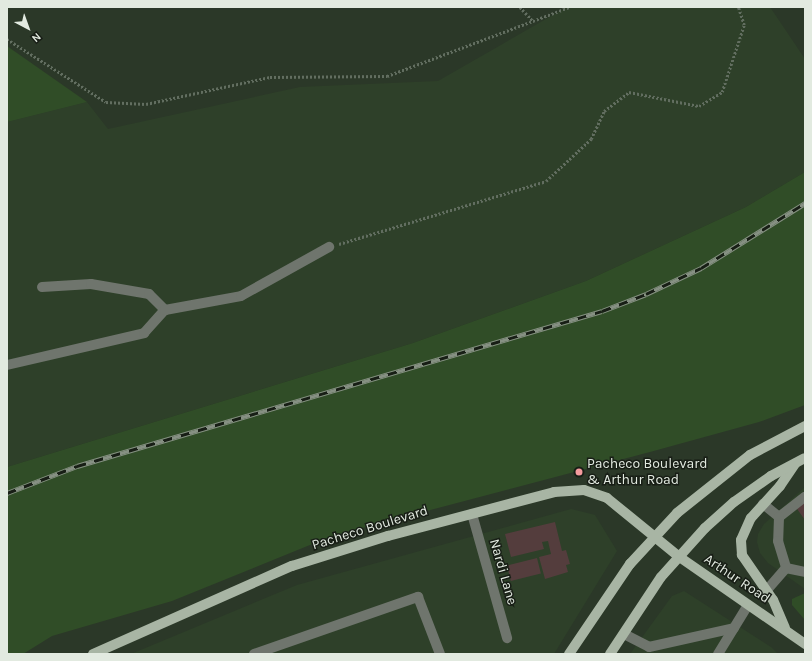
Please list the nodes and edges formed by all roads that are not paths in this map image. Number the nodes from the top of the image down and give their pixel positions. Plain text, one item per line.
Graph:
1 (329, 247) road end
2 (42, 287) dead end
3 (165, 310) junction
4 (7, 365) edge
5 (805, 426) edge
6 (805, 458) edge
7 (796, 463) junction
8 (805, 497) edge
9 (763, 504) junction
10 (472, 514) junction
11 (779, 517) junction
12 (655, 536) junction
13 (678, 556) junction
14 (786, 568) junction
15 (805, 572) edge
16 (766, 591) junction
17 (748, 605) junction
18 (734, 628) junction
19 (785, 628) junction
20 (624, 634) junction
21 (507, 638) dead end
22 (805, 644) edge
23 (96, 653) edge
24 (254, 654) edge
25 (440, 654) edge
26 (569, 654) edge
27 (610, 654) edge
28 (718, 654) edge

1 - 3 lane
2 - 3 lane
3 - 4 lane
5 - 12 main road
6 - 7 main road
7 - 9 main road
7 - 13 main road
8 - 11 lane
9 - 11 lane
9 - 16 main road
10 - 12 main road, Pacheco Boulevard
10 - 21 lane, Nardi Lane
10 - 23 main road, Pacheco Boulevard
11 - 14 lane
12 - 13 main road, Arthur Road
12 - 26 main road
13 - 17 main road, Arthur Road
13 - 20 main road
14 - 15 lane
14 - 16 lane
16 - 19 main road
17 - 18 lane
17 - 19 main road, Arthur Road
18 - 20 lane
18 - 28 lane
19 - 22 main road, Arthur Road
20 - 27 main road
24 - 25 lane

